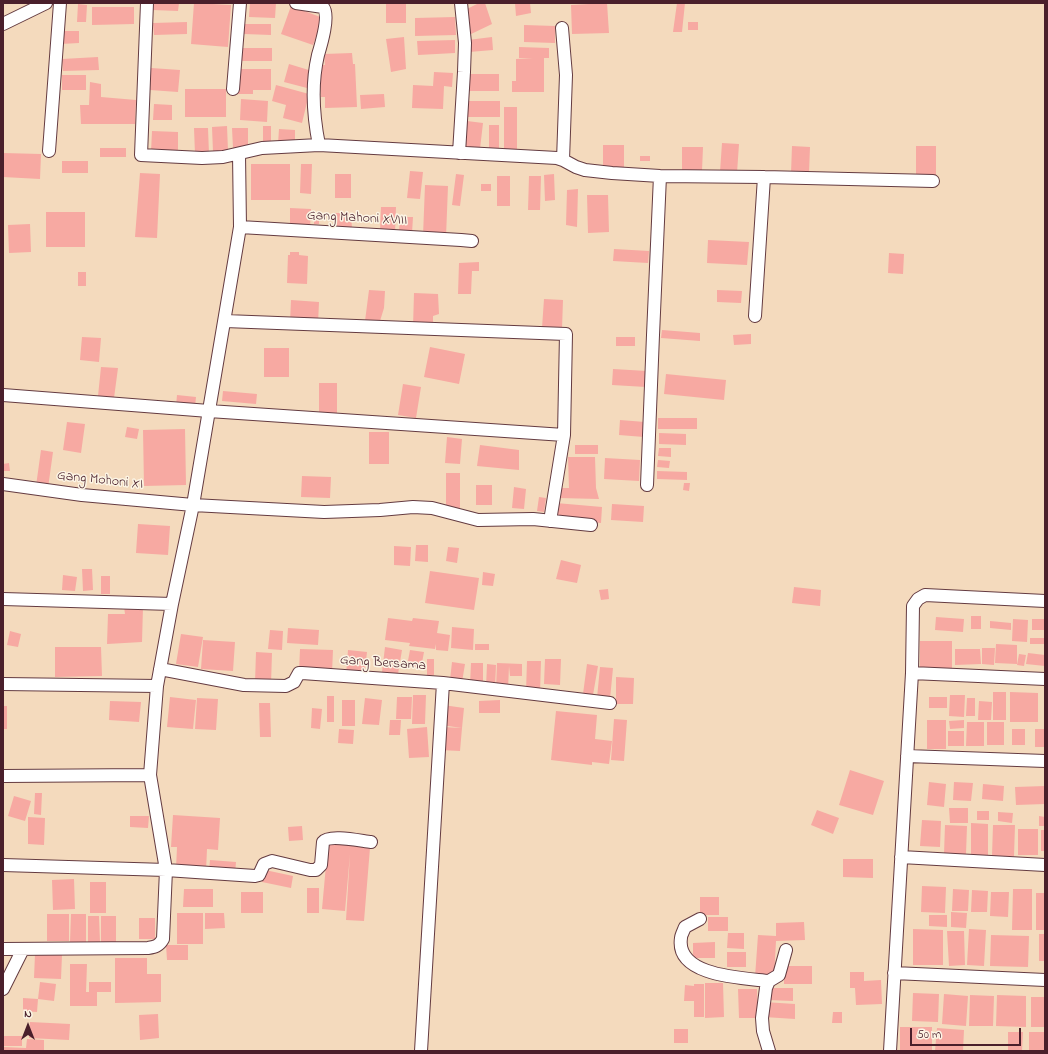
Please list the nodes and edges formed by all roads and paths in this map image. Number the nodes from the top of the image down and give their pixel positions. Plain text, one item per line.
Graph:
1 (46, 3) edge
2 (60, 3) edge
3 (147, 3) edge
4 (240, 3) edge
5 (296, 3) edge
6 (462, 3) edge
7 (3, 24) edge
8 (562, 28) dead end
9 (234, 89) dead end
10 (320, 145) junction
11 (49, 151) dead end
12 (459, 153) junction
13 (239, 154) junction
14 (563, 160) junction
15 (660, 176) junction
16 (764, 177) junction
17 (933, 181) dead end
18 (240, 227) junction
19 (472, 241) dead end
20 (755, 316) dead end
21 (225, 321) junction
22 (3, 395) edge
23 (209, 411) junction
24 (564, 435) junction
25 (3, 484) edge
26 (647, 485) dead end
27 (193, 505) junction
28 (550, 521) junction
29 (591, 525) dead end
30 (3, 598) edge
31 (1045, 601) edge
32 (172, 604) junction
33 (160, 669) junction
34 (912, 673) junction
35 (1045, 679) edge
36 (443, 683) junction
37 (3, 684) edge
38 (157, 686) junction
39 (610, 703) dead end
40 (906, 756) junction
41 (1045, 762) edge
42 (150, 775) junction
43 (3, 776) edge
44 (371, 842) dead end
45 (901, 858) junction
46 (3, 865) edge
47 (1045, 865) edge
48 (166, 870) junction
49 (700, 919) dead end
50 (3, 949) edge
51 (23, 949) junction
52 (786, 950) dead end
53 (894, 973) junction
54 (1045, 980) edge
55 (770, 981) junction
56 (3, 989) edge
57 (421, 1051) edge
58 (770, 1051) edge
59 (890, 1051) edge

1 - 7 street
2 - 11 street
3 - 13 street
4 - 9 street
5 - 10 street
6 - 12 street
8 - 14 street
10 - 12 street
10 - 13 street
12 - 14 street
13 - 18 street
14 - 15 street
15 - 16 street
15 - 26 street
16 - 17 street
16 - 20 street
18 - 19 street, Gang Mahoni XVIII
18 - 21 street
21 - 23 street
21 - 24 street
22 - 23 street
23 - 24 street
23 - 27 street
24 - 28 street
25 - 27 street, Gang Mohoni XI
27 - 28 street, Gang Mohoni XI
27 - 32 street
28 - 29 street, Gang Mohoni XI
30 - 32 street
31 - 34 street
32 - 33 street
33 - 36 street, Gang Bersama
33 - 38 street
34 - 35 street
34 - 40 street
36 - 39 street, Gang Bersama
36 - 57 street
37 - 38 street
38 - 42 street
40 - 41 street
40 - 45 street
42 - 43 street
42 - 48 street
44 - 48 street
45 - 47 street
45 - 53 street
46 - 48 street
48 - 51 street
49 - 55 street
50 - 51 street
51 - 56 street
52 - 55 street
53 - 54 street
53 - 59 street
55 - 58 street

